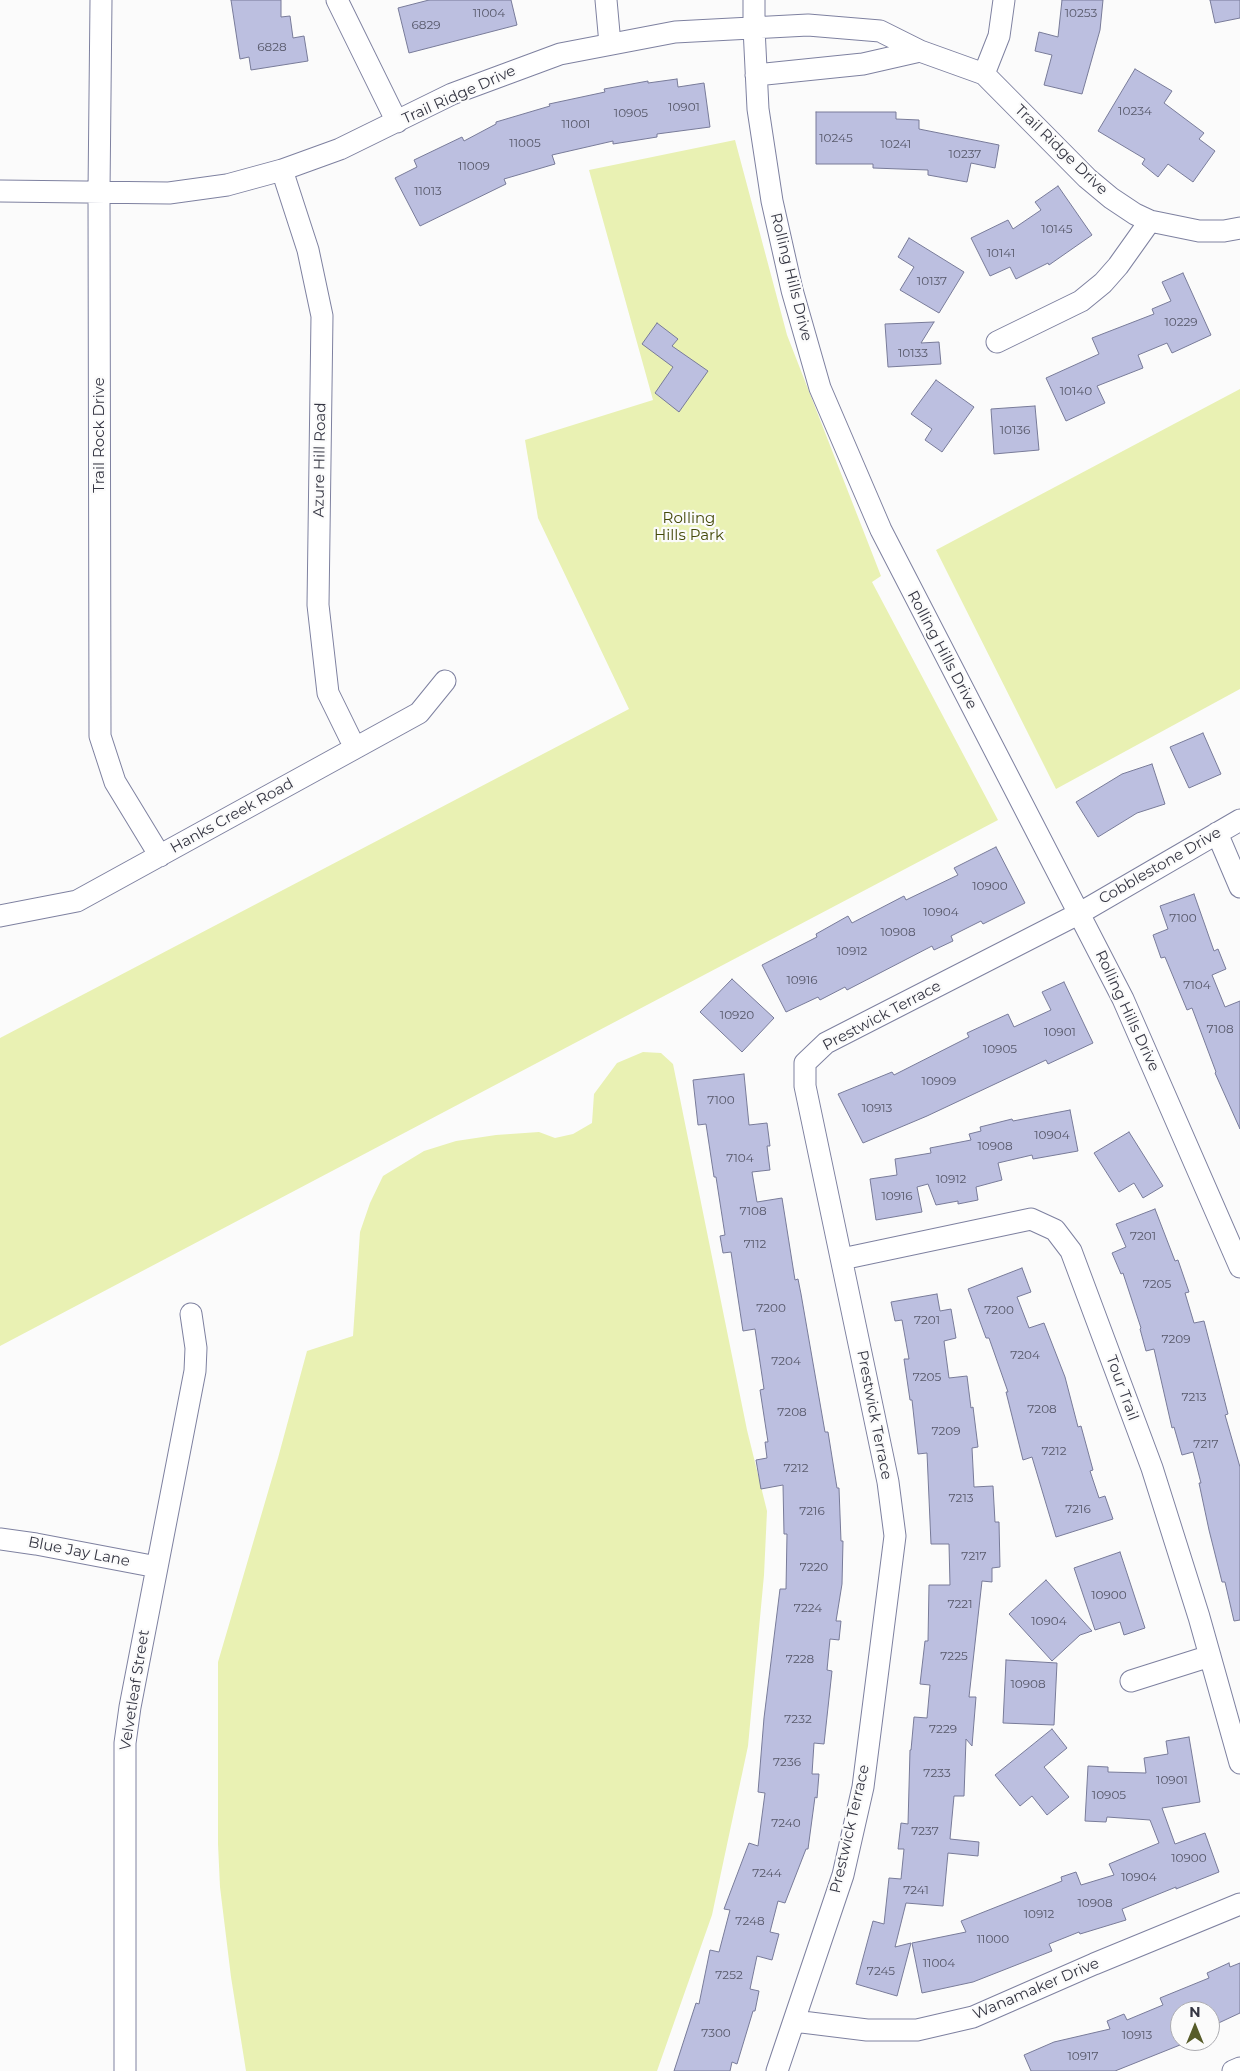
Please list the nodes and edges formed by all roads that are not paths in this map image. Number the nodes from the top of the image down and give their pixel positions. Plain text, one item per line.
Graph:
1 (101, 0) edge
2 (337, 0) edge
3 (606, 0) edge
4 (754, 0) edge
5 (1004, 0) edge
6 (754, 28) junction
7 (610, 44) junction
8 (920, 51) junction
9 (984, 74) junction
10 (756, 75) junction
11 (397, 122) junction
12 (282, 170) junction
13 (0, 191) edge
14 (99, 192) junction
15 (1150, 221) junction
16 (1240, 228) edge
17 (997, 342) dead end
18 (446, 681) dead end
19 (355, 748) junction
20 (1240, 820) edge
21 (1217, 833) junction
22 (160, 856) junction
23 (1240, 888) edge
24 (1080, 912) junction
25 (0, 916) edge
26 (842, 1259) junction
27 (1240, 1267) edge
28 (191, 1314) dead end
29 (0, 1539) edge
30 (157, 1567) junction
31 (1210, 1656) junction
32 (1132, 1681) dead end
33 (1240, 1762) edge
34 (1240, 1904) edge
35 (794, 2021) junction
36 (1240, 2068) edge
37 (125, 2071) edge
38 (777, 2071) edge
39 (1233, 2071) edge

1 - 14 street, Trail Rock Drive
2 - 11 street
3 - 7 street
4 - 6 street, Rolling Hills Drive
5 - 9 street
6 - 7 street, Trail Ridge Drive
6 - 8 street, Trail Ridge Drive
6 - 10 street, Rolling Hills Drive
7 - 11 street, Trail Ridge Drive
8 - 9 street, Trail Ridge Drive
8 - 10 street
9 - 15 street, Trail Ridge Drive
10 - 24 street, Rolling Hills Drive
11 - 12 street, Trail Ridge Drive
12 - 14 street, Trail Ridge Drive
12 - 19 street, Azure Hill Road
13 - 14 street, Trail Ridge Drive
14 - 22 street, Trail Rock Drive
15 - 16 street, Trail Ridge Drive
15 - 17 street
18 - 19 street, Hanks Creek Road
19 - 22 street, Hanks Creek Road
20 - 21 street, Cobblestone Drive
21 - 23 street
21 - 24 street, Cobblestone Drive
22 - 25 street, Hanks Creek Road
24 - 26 street, Prestwick Terrace
24 - 27 street, Rolling Hills Drive
26 - 31 street, Tour Trail
26 - 35 street, Prestwick Terrace
28 - 30 street, Velvetleaf Street
29 - 30 street, Blue Jay Lane
30 - 37 street, Velvetleaf Street
31 - 32 street
31 - 33 street, Tour Trail
34 - 35 street, Wanamaker Drive
35 - 38 street, Prestwick Terrace
36 - 39 street

